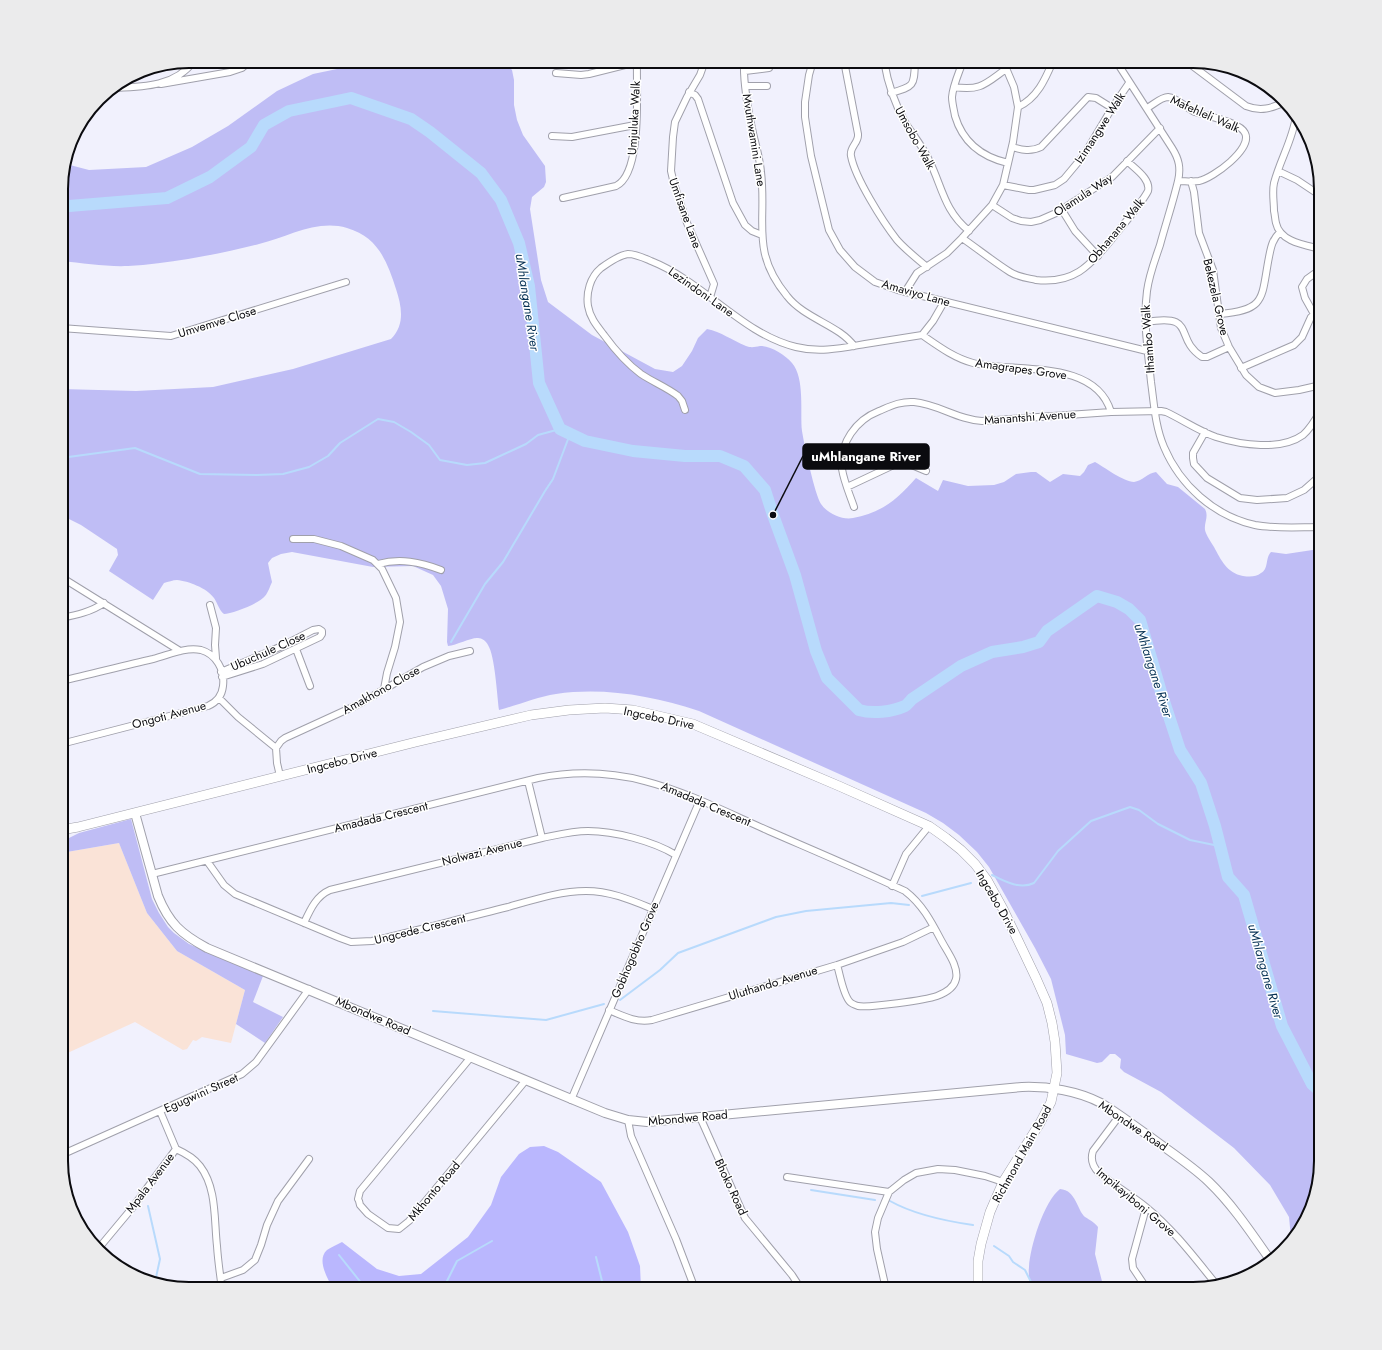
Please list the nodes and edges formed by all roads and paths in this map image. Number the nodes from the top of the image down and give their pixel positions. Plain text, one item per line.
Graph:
1 (188, 68) edge
2 (242, 68) edge
3 (613, 68) edge
4 (637, 68) edge
5 (702, 68) edge
6 (745, 68) edge
7 (769, 68) dead end
8 (811, 68) edge
9 (845, 68) edge
10 (886, 68) edge
11 (916, 68) edge
12 (960, 68) edge
13 (1050, 68) edge
14 (1120, 68) edge
15 (1195, 68) edge
16 (1006, 69) joint
17 (745, 72) junction
18 (556, 73) dead end
19 (1129, 83) junction
20 (161, 84) junction
21 (746, 86) junction
22 (767, 86) dead end
23 (124, 87) edge
24 (954, 87) junction
25 (689, 92) junction
26 (891, 93) junction
27 (1278, 104) edge
28 (1018, 107) junction
29 (1112, 108) junction
30 (1147, 108) junction
31 (1295, 123) edge
32 (635, 125) junction
33 (1160, 128) junction
34 (552, 136) dead end
35 (1012, 147) junction
36 (1127, 161) junction
37 (1008, 163) junction
38 (1278, 171) junction
39 (1178, 181) junction
40 (1191, 181) junction
41 (1003, 185) junction
42 (1314, 191) edge
43 (563, 198) dead end
44 (992, 205) junction
45 (1062, 210) junction
46 (969, 231) junction
47 (1280, 232) junction
48 (762, 235) junction
49 (962, 238) junction
50 (1314, 247) edge
51 (1098, 256) junction
52 (927, 267) junction
53 (1314, 274) edge
54 (346, 282) dead end
55 (905, 292) junction
56 (710, 297) junction
57 (944, 302) junction
58 (1220, 314) junction
59 (1314, 314) joint
60 (1146, 322) junction
61 (68, 329) edge
62 (922, 335) junction
63 (854, 346) junction
64 (1229, 346) junction
65 (1147, 351) junction
66 (1241, 368) junction
67 (1314, 386) edge
68 (685, 410) dead end
69 (1155, 410) junction
70 (1111, 412) junction
71 (1314, 423) edge
72 (1205, 432) junction
73 (926, 471) dead end
74 (1314, 481) edge
75 (847, 487) junction
76 (854, 507) dead end
77 (1314, 527) edge
78 (293, 539) dead end
79 (378, 564) junction
80 (440, 570) dead end
81 (68, 581) edge
82 (104, 603) junction
83 (210, 605) dead end
84 (68, 616) edge
85 (285, 645) junction
86 (296, 648) junction
87 (180, 651) junction
88 (470, 651) dead end
89 (288, 652) junction
90 (216, 658) junction
91 (222, 674) junction
92 (68, 679) edge
93 (310, 686) dead end
94 (384, 689) junction
95 (219, 698) junction
96 (68, 742) edge
97 (276, 748) junction
98 (280, 776) junction
99 (528, 781) junction
100 (700, 800) junction
101 (135, 813) junction
102 (929, 826) junction
103 (78, 827) junction
104 (68, 829) edge
105 (68, 832) edge
106 (542, 838) junction
107 (676, 854) junction
108 (207, 860) junction
109 (152, 874) junction
110 (892, 886) junction
111 (653, 909) junction
112 (304, 923) junction
113 (934, 927) junction
114 (836, 965) junction
115 (309, 989) junction
116 (609, 1010) junction
117 (471, 1057) junction
118 (526, 1080) junction
119 (1054, 1089) junction
120 (571, 1100) junction
121 (160, 1111) junction
122 (1120, 1115) junction
123 (700, 1118) junction
124 (628, 1120) junction
125 (176, 1149) junction
126 (68, 1152) edge
127 (309, 1158) dead end
128 (787, 1177) dead end
129 (1003, 1182) junction
130 (889, 1192) junction
131 (1146, 1208) junction
132 (102, 1244) edge
133 (1268, 1256) edge
134 (221, 1278) junction
135 (1213, 1280) edge
136 (221, 1282) edge
137 (693, 1282) edge
138 (796, 1282) edge
139 (884, 1282) edge
140 (978, 1282) edge
141 (1142, 1282) edge

1 - 20 street
2 - 20 street
3 - 18 street
4 - 32 street, Umjuluka Walk
5 - 25 street, Umfisane Lane
6 - 17 street, Mvuthwamini Lane
7 - 17 street
8 - 55 street, Amaviyo Lane
9 - 52 street
10 - 26 street, Umsobo Walk
11 - 26 street
12 - 24 street
13 - 28 street
14 - 19 street, Ithambo Walk
15 - 27 street
16 - 24 street
16 - 28 street
17 - 21 street, Mvuthwamini Lane
19 - 29 street, Izimangwe Walk
19 - 30 street, Ithambo Walk
20 - 23 street
21 - 22 street
21 - 48 street, Mvuthwamini Lane
24 - 37 street
25 - 48 street
25 - 56 street, Umfisane Lane
26 - 46 street, Umsobo Walk
28 - 35 street
29 - 35 street
29 - 41 street, Izimangwe Walk
30 - 33 street, Ithambo Walk
30 - 40 street, Mafehleli Walk
31 - 38 street
32 - 34 street
32 - 43 street, Umjuluka Walk
33 - 36 street, Olamula Way
33 - 39 street, Ithambo Walk
35 - 37 street
36 - 45 street, Olamula Way
36 - 51 street, Obhanana Walk
37 - 41 street
38 - 42 street
38 - 47 street
39 - 40 street, Mafehleli Walk
39 - 60 street, Ithambo Walk
40 - 58 street, Bekezela Grove
41 - 44 street
44 - 45 street, Olamula Way
44 - 46 street
45 - 51 street
46 - 49 street
47 - 50 street
47 - 58 street
48 - 63 street, Mvuthwamini Lane
49 - 51 street, Obhanana Walk
49 - 52 street
52 - 55 street
53 - 59 street
54 - 61 street, Umvemve Close
55 - 57 street, Amaviyo Lane
56 - 63 street, Lezindoni Lane
56 - 68 street, Lezindoni Lane
57 - 62 street
57 - 65 street, Amaviyo Lane
58 - 64 street, Bekezela Grove
59 - 66 street
60 - 64 street
60 - 65 street, Ithambo Walk
62 - 63 street, Lezindoni Lane
62 - 70 street, Amagrapes Grove
64 - 66 street, Bekezela Grove
65 - 69 street, Ithambo Walk
66 - 67 street, Bekezela Grove
69 - 70 street, Manantshi Avenue
69 - 72 street
69 - 77 street, Ithambo Walk
70 - 75 street, Manantshi Avenue
71 - 72 street
72 - 74 street
73 - 75 street
75 - 76 street, Manantshi Avenue
78 - 79 street
79 - 80 street
79 - 94 street
81 - 82 street
82 - 84 street
82 - 87 street
83 - 90 street, Ongoti Avenue
85 - 86 street, Ubuchule Close
85 - 89 street
85 - 91 street, Ubuchule Close
86 - 89 street, Ubuchule Close
86 - 93 street
87 - 90 street
87 - 92 street
88 - 94 street, Amakhono Close
89 - 91 street, Ubuchule Close
90 - 91 street, Ongoti Avenue
91 - 95 street, Ongoti Avenue
94 - 97 street, Amakhono Close
95 - 96 street, Ongoti Avenue
95 - 97 street
97 - 98 street
98 - 101 main road, Ingcebo Drive
98 - 102 main road, Ingcebo Drive
99 - 100 street, Amadada Crescent
99 - 106 street
99 - 108 street, Amadada Crescent
100 - 107 street, Gobhogobho Grove
100 - 110 street, Amadada Crescent
101 - 103 main road, Ingcebo Drive
101 - 109 street, Mbondwe Road
102 - 110 street
102 - 119 main road, Ingcebo Drive
103 - 104 main road, Ingcebo Drive
103 - 105 main road, Ingcebo Drive
106 - 107 street, Nolwazi Avenue
106 - 112 street, Nolwazi Avenue
107 - 111 street, Gobhogobho Grove
108 - 109 street, Amadada Crescent
108 - 112 street, Ungcede Crescent
109 - 115 street, Mbondwe Road
110 - 113 street, Amadada Crescent
111 - 112 street, Ungcede Crescent
111 - 116 street, Gobhogobho Grove
113 - 114 street, Uluthando Avenue
113 - 114 street, Amadada Crescent
114 - 116 street, Uluthando Avenue
115 - 117 street, Mbondwe Road
115 - 121 street, Egugwini Street
116 - 120 street, Gobhogobho Grove
117 - 118 street, Mbondwe Road
117 - 118 street, Mkhonto Road
118 - 120 street, Mbondwe Road
119 - 122 street, Mbondwe Road
119 - 123 street, Mbondwe Road
119 - 129 main road, Richmond Main Road
120 - 124 street, Mbondwe Road
121 - 125 street, Mpala Avenue
121 - 126 street, Egugwini Street
122 - 131 street, Impikayiboni Grove
122 - 133 street, Mbondwe Road
123 - 124 street, Mbondwe Road
123 - 138 street, Bhoko Road
124 - 137 street
125 - 132 street, Mpala Avenue
125 - 134 street
127 - 134 street
128 - 130 street
129 - 130 street
129 - 140 main road, Richmond Main Road
130 - 139 street
131 - 135 street, Impikayiboni Grove
131 - 141 street
134 - 136 street

